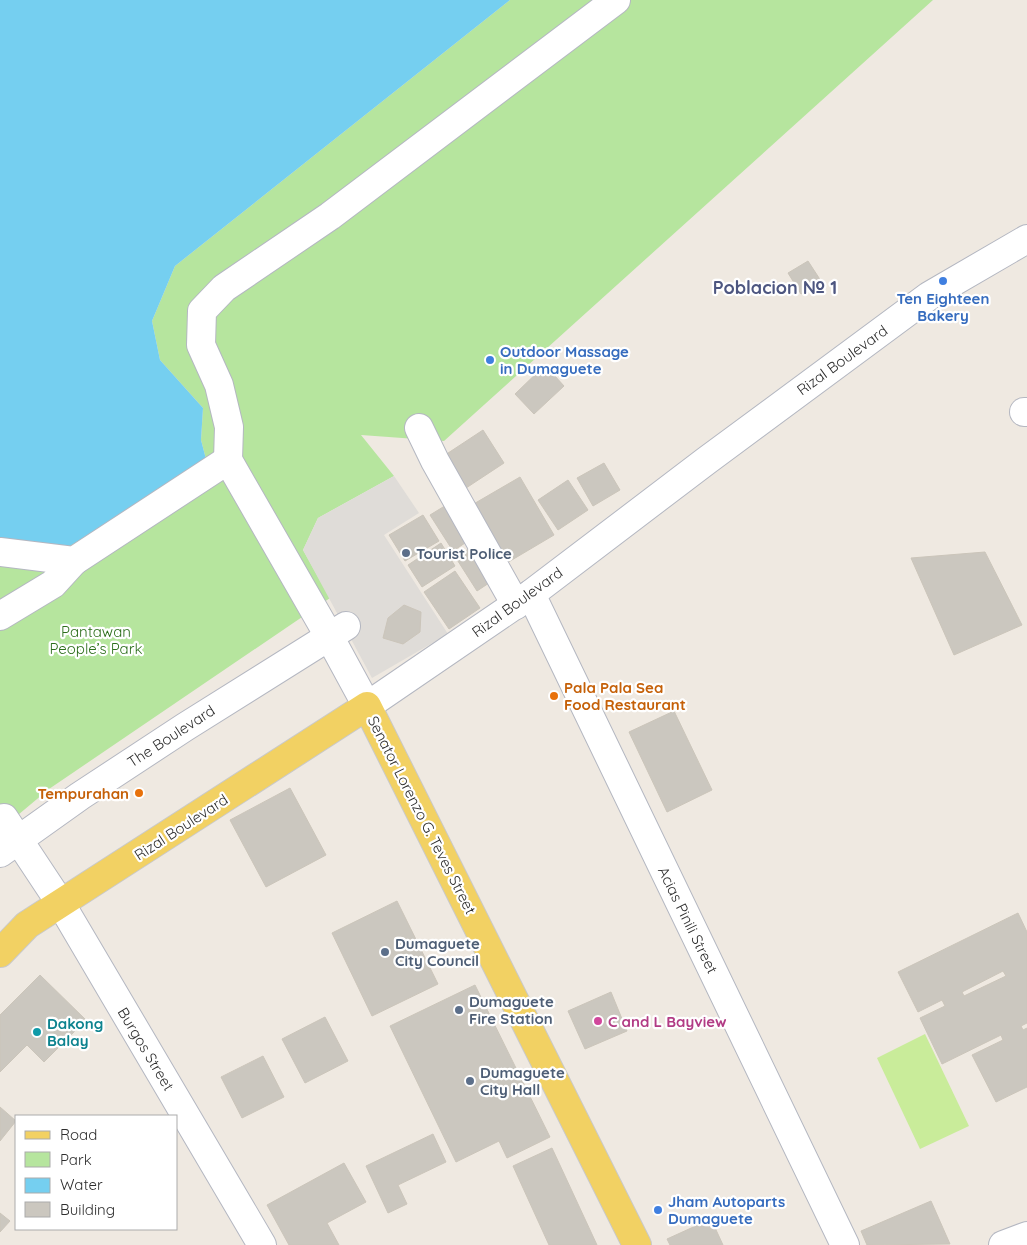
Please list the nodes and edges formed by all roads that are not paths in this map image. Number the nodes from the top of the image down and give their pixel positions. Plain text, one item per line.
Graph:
1 (616, 0) edge
2 (1027, 238) edge
3 (419, 428) dead end
4 (228, 460) junction
5 (0, 552) edge
6 (74, 561) junction
7 (523, 600) junction
8 (0, 616) edge
9 (337, 631) junction
10 (367, 706) junction
11 (8, 836) edge
12 (61, 904) junction
13 (0, 953) edge
14 (1027, 1236) edge
15 (262, 1245) edge
16 (637, 1245) edge
17 (846, 1245) edge
18 (1003, 1245) edge

1 - 4 street
2 - 7 street, Rizal Boulevard
3 - 7 street, Acias Pinili Street
4 - 6 street
4 - 9 street
5 - 6 street
6 - 8 street
7 - 10 street, Rizal Boulevard
7 - 17 street, Acias Pinili Street
9 - 10 street
9 - 11 street, The Boulevard
10 - 12 main road, Rizal Boulevard
10 - 16 main road, Senator Lorenzo G. Teves Street
11 - 12 street, Burgos Street
12 - 13 main road, Rizal Boulevard
12 - 15 street, Burgos Street
14 - 18 street

